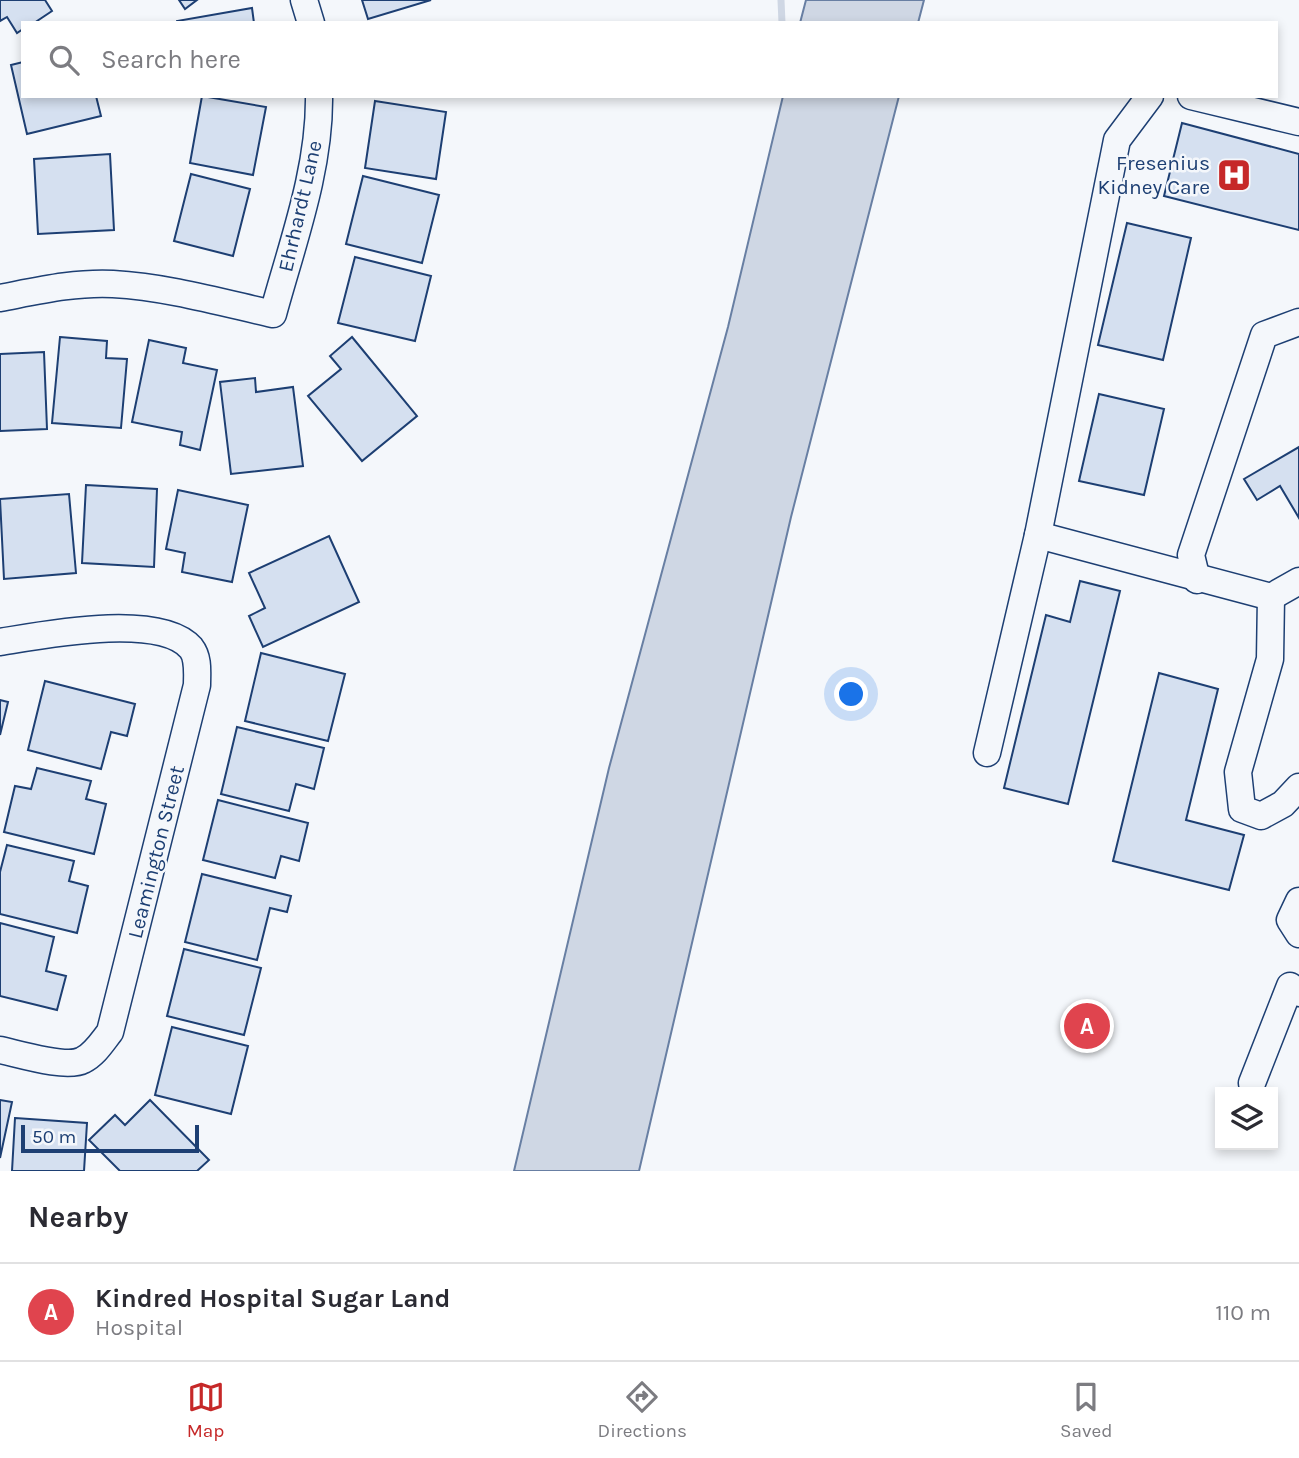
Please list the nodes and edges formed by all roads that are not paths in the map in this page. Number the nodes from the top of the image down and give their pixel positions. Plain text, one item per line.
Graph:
1 (304, 0) edge
2 (310, 21) edge
3 (319, 98) edge
4 (1148, 98) edge
5 (1199, 98) edge
6 (1299, 122) edge
7 (0, 298) edge
8 (1299, 322) edge
9 (1038, 535) junction
10 (1197, 580) junction
11 (1299, 582) edge
12 (1271, 597) junction
13 (0, 642) edge
14 (987, 753) dead end
15 (1299, 787) edge
16 (1299, 901) edge
17 (1299, 934) edge
18 (1299, 993) edge
19 (0, 1050) edge
20 (1252, 1083) dead end

1 - 2 street
3 - 7 street, Ehrhardt Lane
4 - 9 street
5 - 6 street
8 - 10 street
9 - 10 street
9 - 14 street
10 - 12 street
11 - 12 street
12 - 15 street
13 - 19 street, Leamington Street
16 - 17 street
18 - 20 street

